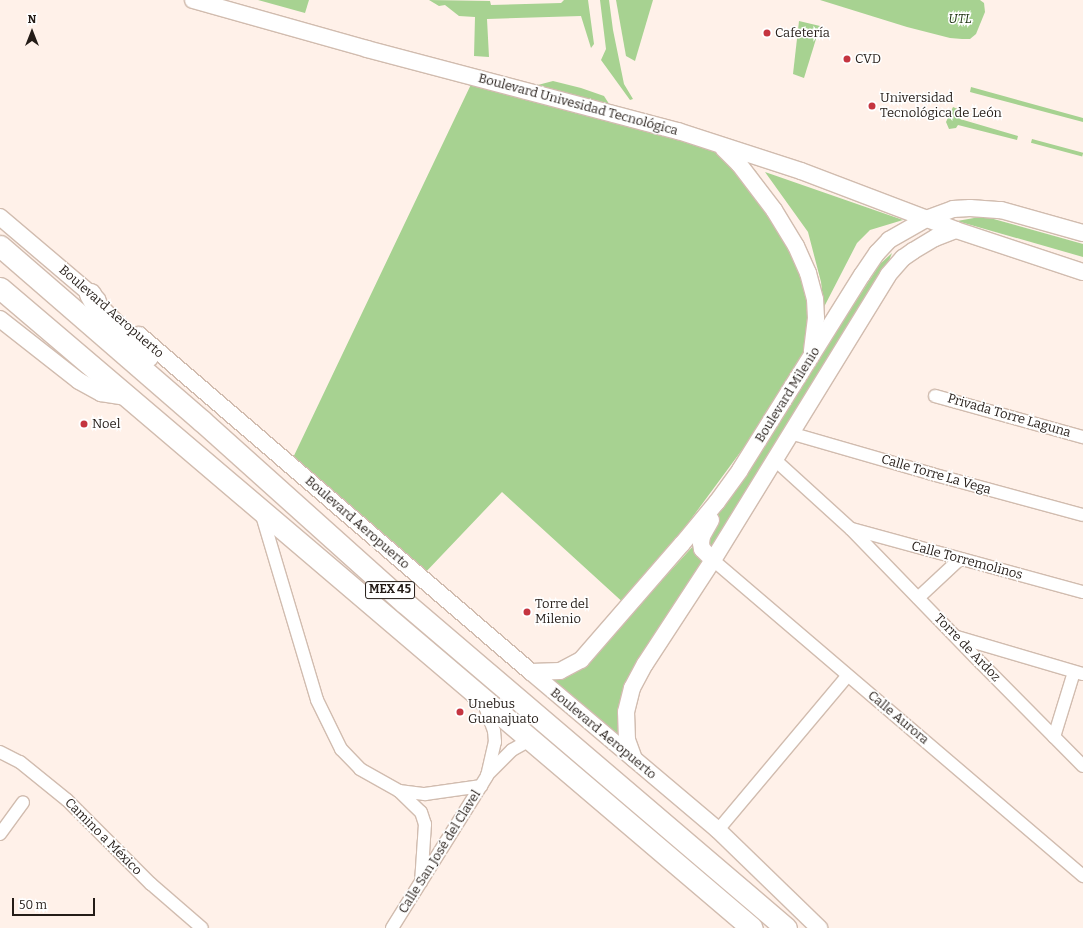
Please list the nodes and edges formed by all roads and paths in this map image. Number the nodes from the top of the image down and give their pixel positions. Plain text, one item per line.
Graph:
1 (194, 0) edge
2 (719, 144) junction
3 (0, 217) edge
4 (926, 219) junction
5 (956, 230) junction
6 (1083, 233) edge
7 (0, 246) edge
8 (1083, 272) edge
9 (0, 288) edge
10 (90, 294) junction
11 (0, 319) edge
12 (812, 358) junction
13 (935, 396) dead end
14 (127, 397) junction
15 (202, 421) junction
16 (790, 433) junction
17 (1083, 437) edge
18 (774, 459) junction
19 (717, 502) junction
20 (259, 507) junction
21 (1083, 515) edge
22 (851, 529) junction
23 (960, 559) junction
24 (712, 560) junction
25 (1083, 592) edge
26 (918, 598) junction
27 (956, 637) junction
28 (531, 672) junction
29 (1078, 673) edge
30 (847, 676) junction
31 (482, 699) junction
32 (1054, 737) junction
33 (530, 740) junction
34 (0, 752) edge
35 (636, 762) junction
36 (1083, 766) edge
37 (484, 781) junction
38 (399, 791) junction
39 (23, 802) dead end
40 (718, 830) junction
41 (0, 834) edge
42 (1083, 876) edge
43 (420, 884) junction
44 (202, 928) edge
45 (392, 928) edge
46 (752, 928) edge
47 (786, 928) edge
48 (819, 928) edge

1 - 2 street, Boulevard Univesidad Tecnológica
2 - 4 street, Boulevard Univesidad Tecnológica
2 - 12 street
3 - 10 street, Boulevard Aeropuerto
4 - 5 street, Boulevard Univesidad Tecnológica
4 - 6 street, Boulevard Milenio
4 - 12 street, Boulevard Milenio
5 - 8 street
5 - 16 street, Boulevard Milenio
7 - 15 highway, Boulevard Aeropuerto / MEX 45
9 - 14 highway, MEX 45
10 - 15 highway
10 - 28 street, Boulevard Aeropuerto
11 - 14 street
12 - 19 street, Boulevard Milenio
13 - 17 street, Privada Torre Laguna
14 - 20 highway, MEX 45
15 - 47 highway, Boulevard Aeropuerto / MEX 45
16 - 18 street, Boulevard Milenio
16 - 21 street, Calle Torre La Vega
18 - 22 street, Torre de Ardoz
18 - 24 street, Boulevard Milenio
19 - 24 street
19 - 28 street, Boulevard Milenio
20 - 31 highway, MEX 45
20 - 38 street
22 - 23 street, Calle Torremolinos
22 - 26 street, Torre de Ardoz
23 - 25 street, Calle Torremolinos
23 - 26 street
24 - 30 street, Calle Aurora
24 - 35 street, Boulevard Milenio
26 - 27 street, Torre de Ardoz
27 - 29 street
27 - 32 street, Torre de Ardoz
28 - 35 street, Boulevard Aeropuerto
29 - 32 street
30 - 40 street
30 - 42 street, Calle Aurora
31 - 33 highway, MEX 45
31 - 37 street, Calle San José del Clavel
32 - 36 street, Torre de Ardoz
33 - 37 street, Calle San José del Clavel
33 - 46 highway, MEX 45
34 - 44 street, Camino a México
35 - 40 street, Boulevard Aeropuerto
37 - 38 street
37 - 43 street, Calle San José del Clavel
38 - 43 street
39 - 41 street
40 - 48 street, Boulevard Aeropuerto
43 - 45 street, Calle San José del Clavel

